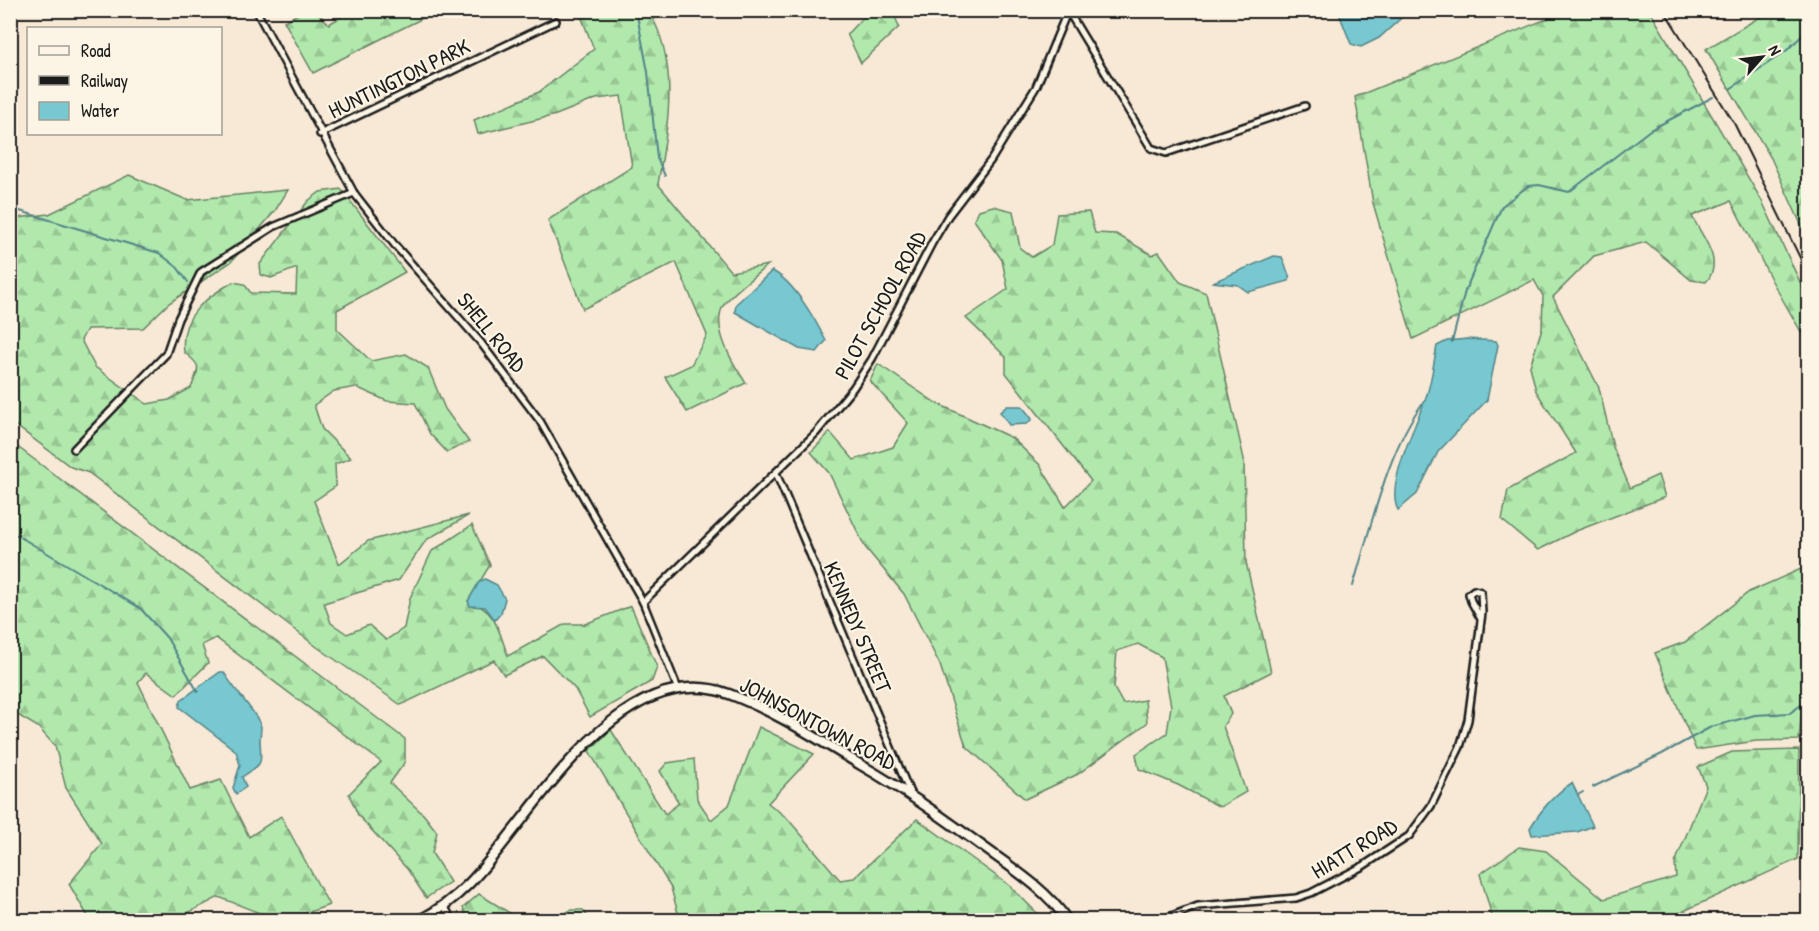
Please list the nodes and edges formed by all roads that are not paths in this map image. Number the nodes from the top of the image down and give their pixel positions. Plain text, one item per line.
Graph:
1 (256, 10) edge
2 (1068, 11) edge
3 (556, 21) dead end
4 (1305, 106) dead end
5 (320, 134) junction
6 (354, 193) junction
7 (74, 449) dead end
8 (776, 473) junction
9 (643, 602) junction
10 (1481, 619) junction
11 (678, 690) junction
12 (910, 793) junction
13 (445, 907) junction
14 (1809, 918) edge
15 (420, 921) edge
16 (452, 921) edge
17 (1066, 921) edge
18 (1161, 921) edge
19 (1804, 921) edge

1 - 5 street, SHELL ROAD
2 - 4 street
2 - 8 street, PILOT SCHOOL ROAD
3 - 5 street, HUNTINGTON PARK
5 - 6 street, SHELL ROAD
6 - 7 street
6 - 9 street, SHELL ROAD
8 - 9 street, PILOT SCHOOL ROAD
8 - 12 street, KENNEDY STREET
9 - 11 street, SHELL ROAD
10 - 10 street, HIATT ROAD
10 - 18 street, HIATT ROAD
11 - 12 street, JOHNSONTOWN ROAD
11 - 13 street, JOHNSONTOWN ROAD
12 - 17 street, JOHNSONTOWN ROAD
13 - 15 street, JOHNSONTOWN ROAD
13 - 16 street
14 - 19 street

